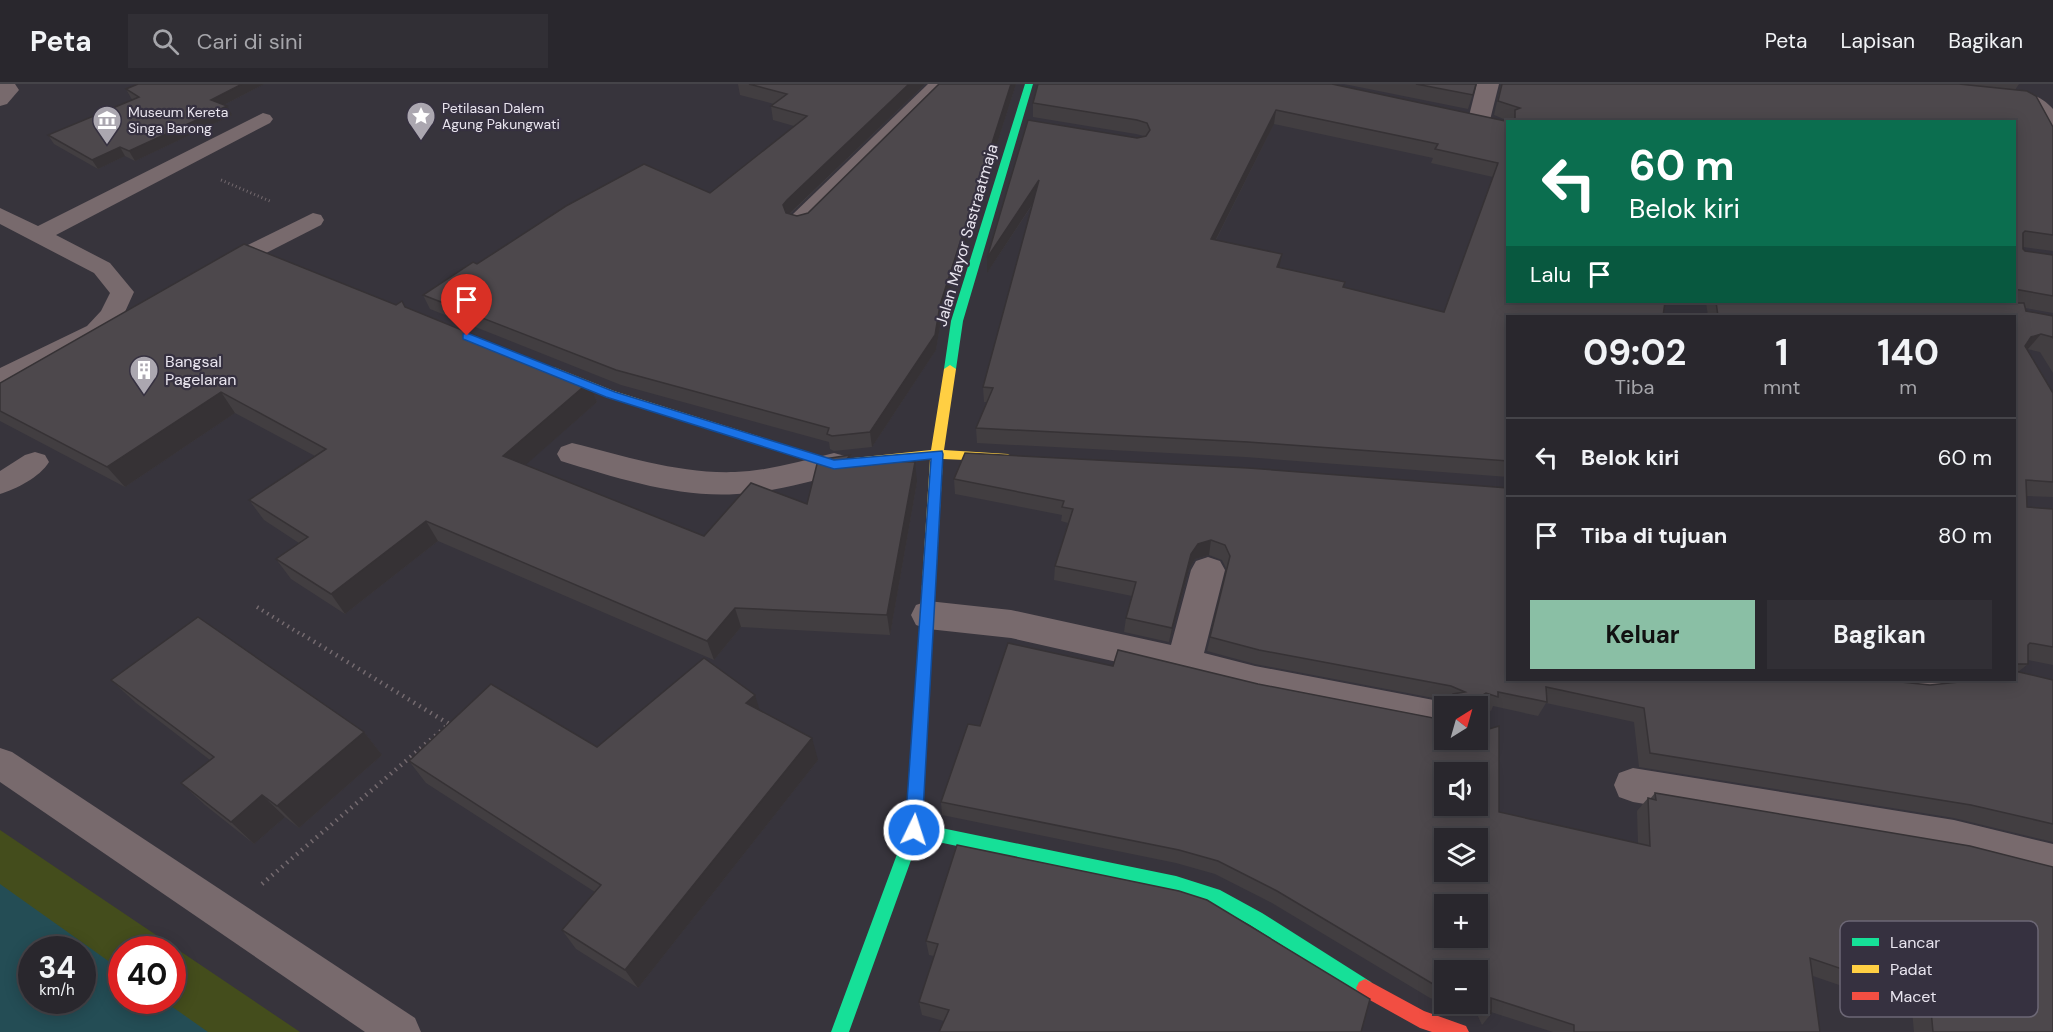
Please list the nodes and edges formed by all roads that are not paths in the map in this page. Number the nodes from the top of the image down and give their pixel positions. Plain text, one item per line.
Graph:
1 (5, 84) edge
2 (940, 84) edge
3 (1029, 84) edge
4 (1488, 84) edge
5 (1986, 93) edge
6 (0, 100) edge
7 (1457, 116) edge
8 (263, 119) dead end
9 (2053, 124) edge
10 (0, 215) edge
11 (313, 220) road end
12 (800, 221) edge
13 (38, 235) junction
14 (199, 278) edge
15 (137, 310) edge
16 (96, 331) junction
17 (535, 364) edge
18 (0, 378) edge
19 (572, 454) dead end
20 (937, 454) junction
21 (1020, 459) edge
22 (35, 462) dead end
23 (834, 464) junction
24 (0, 484) edge
25 (1208, 570) dead end
26 (928, 615) junction
27 (1184, 662) junction
28 (1909, 681) edge
29 (1934, 681) edge
30 (1434, 716) edge
31 (0, 763) edge
32 (1633, 785) dead end
33 (914, 830) junction
34 (2053, 863) edge
35 (401, 1032) edge
36 (840, 1032) edge
37 (1460, 1032) edge

1 - 6 lane
2 - 12 street
3 - 20 street, Jalan Mayor Sastraatmaja
4 - 7 street
5 - 9 street
8 - 13 lane
10 - 13 lane
11 - 14 lane
13 - 16 lane
15 - 16 lane
16 - 18 lane
17 - 23 street
19 - 23 street
20 - 21 street
20 - 23 street
20 - 26 street, Jalan Mayor Sastraatmaja
22 - 24 lane
25 - 27 street
26 - 27 street
26 - 33 street, Jalan Mayor Sastraatmaja
27 - 30 street
28 - 29 street
31 - 35 lane
32 - 34 street
33 - 36 street, Jalan Mayor Sastraatmaja
33 - 37 street

